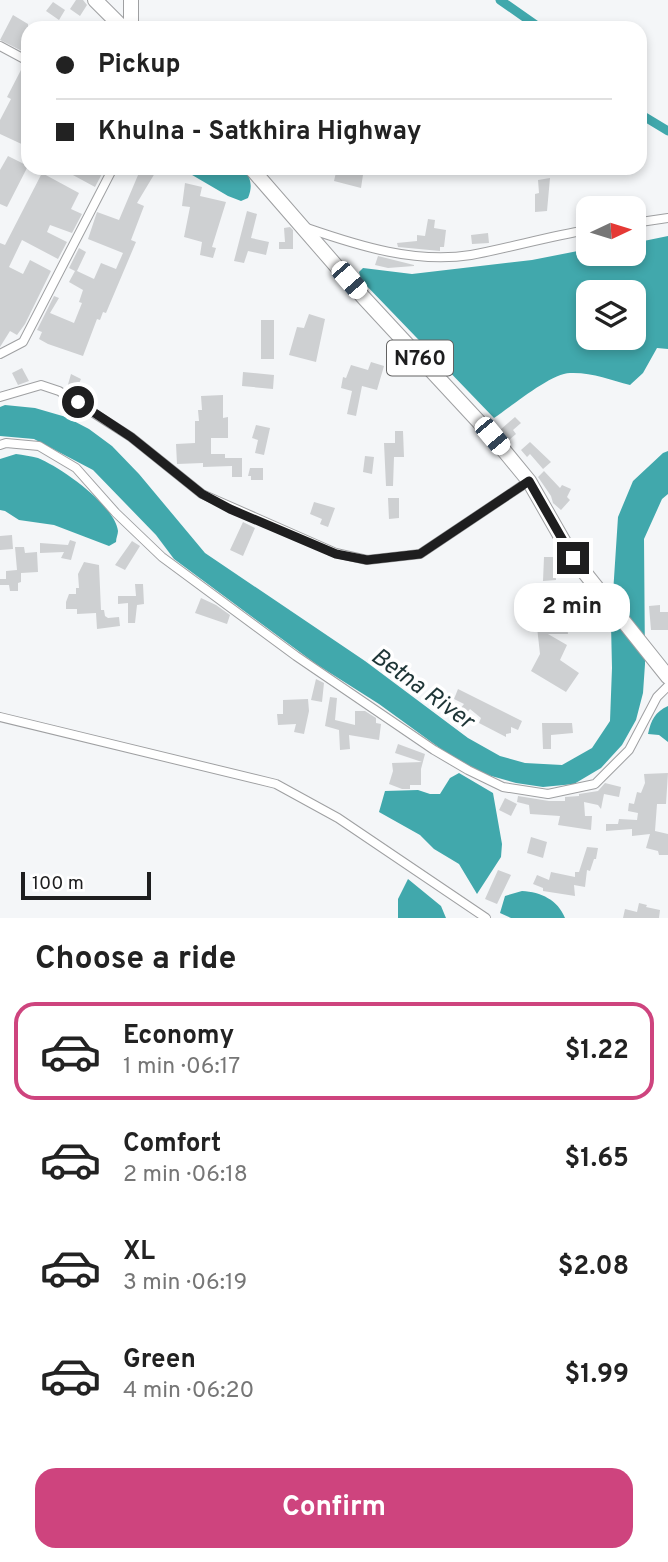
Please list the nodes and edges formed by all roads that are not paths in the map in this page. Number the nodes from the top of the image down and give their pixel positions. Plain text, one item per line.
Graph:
1 (131, 0) edge
2 (103, 2) edge
3 (118, 21) edge
4 (131, 21) edge
5 (0, 46) edge
6 (21, 57) edge
7 (109, 175) edge
8 (257, 175) edge
9 (668, 218) edge
10 (646, 221) edge
11 (302, 226) junction
12 (576, 233) edge
13 (0, 354) edge
14 (0, 397) edge
15 (0, 445) edge
16 (529, 481) junction
17 (666, 678) edge
18 (0, 717) edge
19 (486, 918) edge

1 - 4 highway
2 - 3 highway
5 - 6 street
7 - 13 street
8 - 11 highway, N760
9 - 10 street
11 - 12 street
11 - 16 highway, N760
14 - 16 street
15 - 17 street
16 - 17 highway, N760
18 - 19 street

